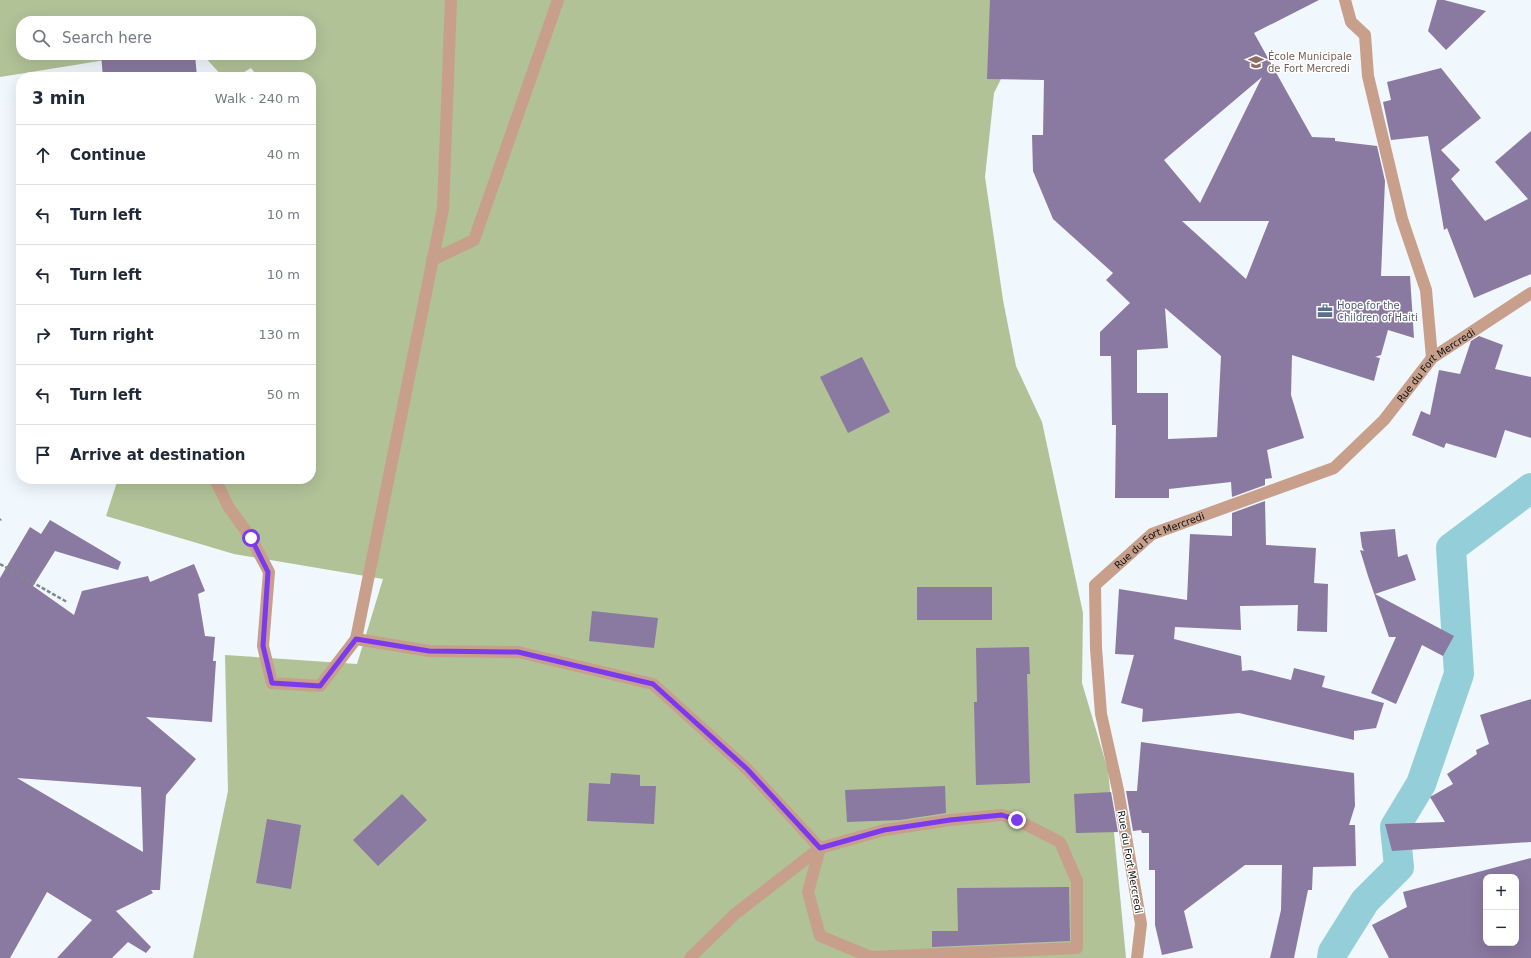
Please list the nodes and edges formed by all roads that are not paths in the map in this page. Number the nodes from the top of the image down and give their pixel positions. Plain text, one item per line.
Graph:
1 (451, 0) edge
2 (558, 0) edge
3 (1345, 0) edge
4 (432, 260) junction
5 (1531, 293) edge
6 (1432, 358) junction
7 (217, 484) edge
8 (356, 639) junction
9 (820, 848) junction
10 (690, 958) edge
11 (1137, 958) edge

1 - 4 street
2 - 4 street
3 - 6 street
4 - 8 street
5 - 6 street, Rue du Fort Mercredi
6 - 11 street, Rue du Fort Mercredi
7 - 8 street
8 - 9 street
9 - 9 street
9 - 10 street

